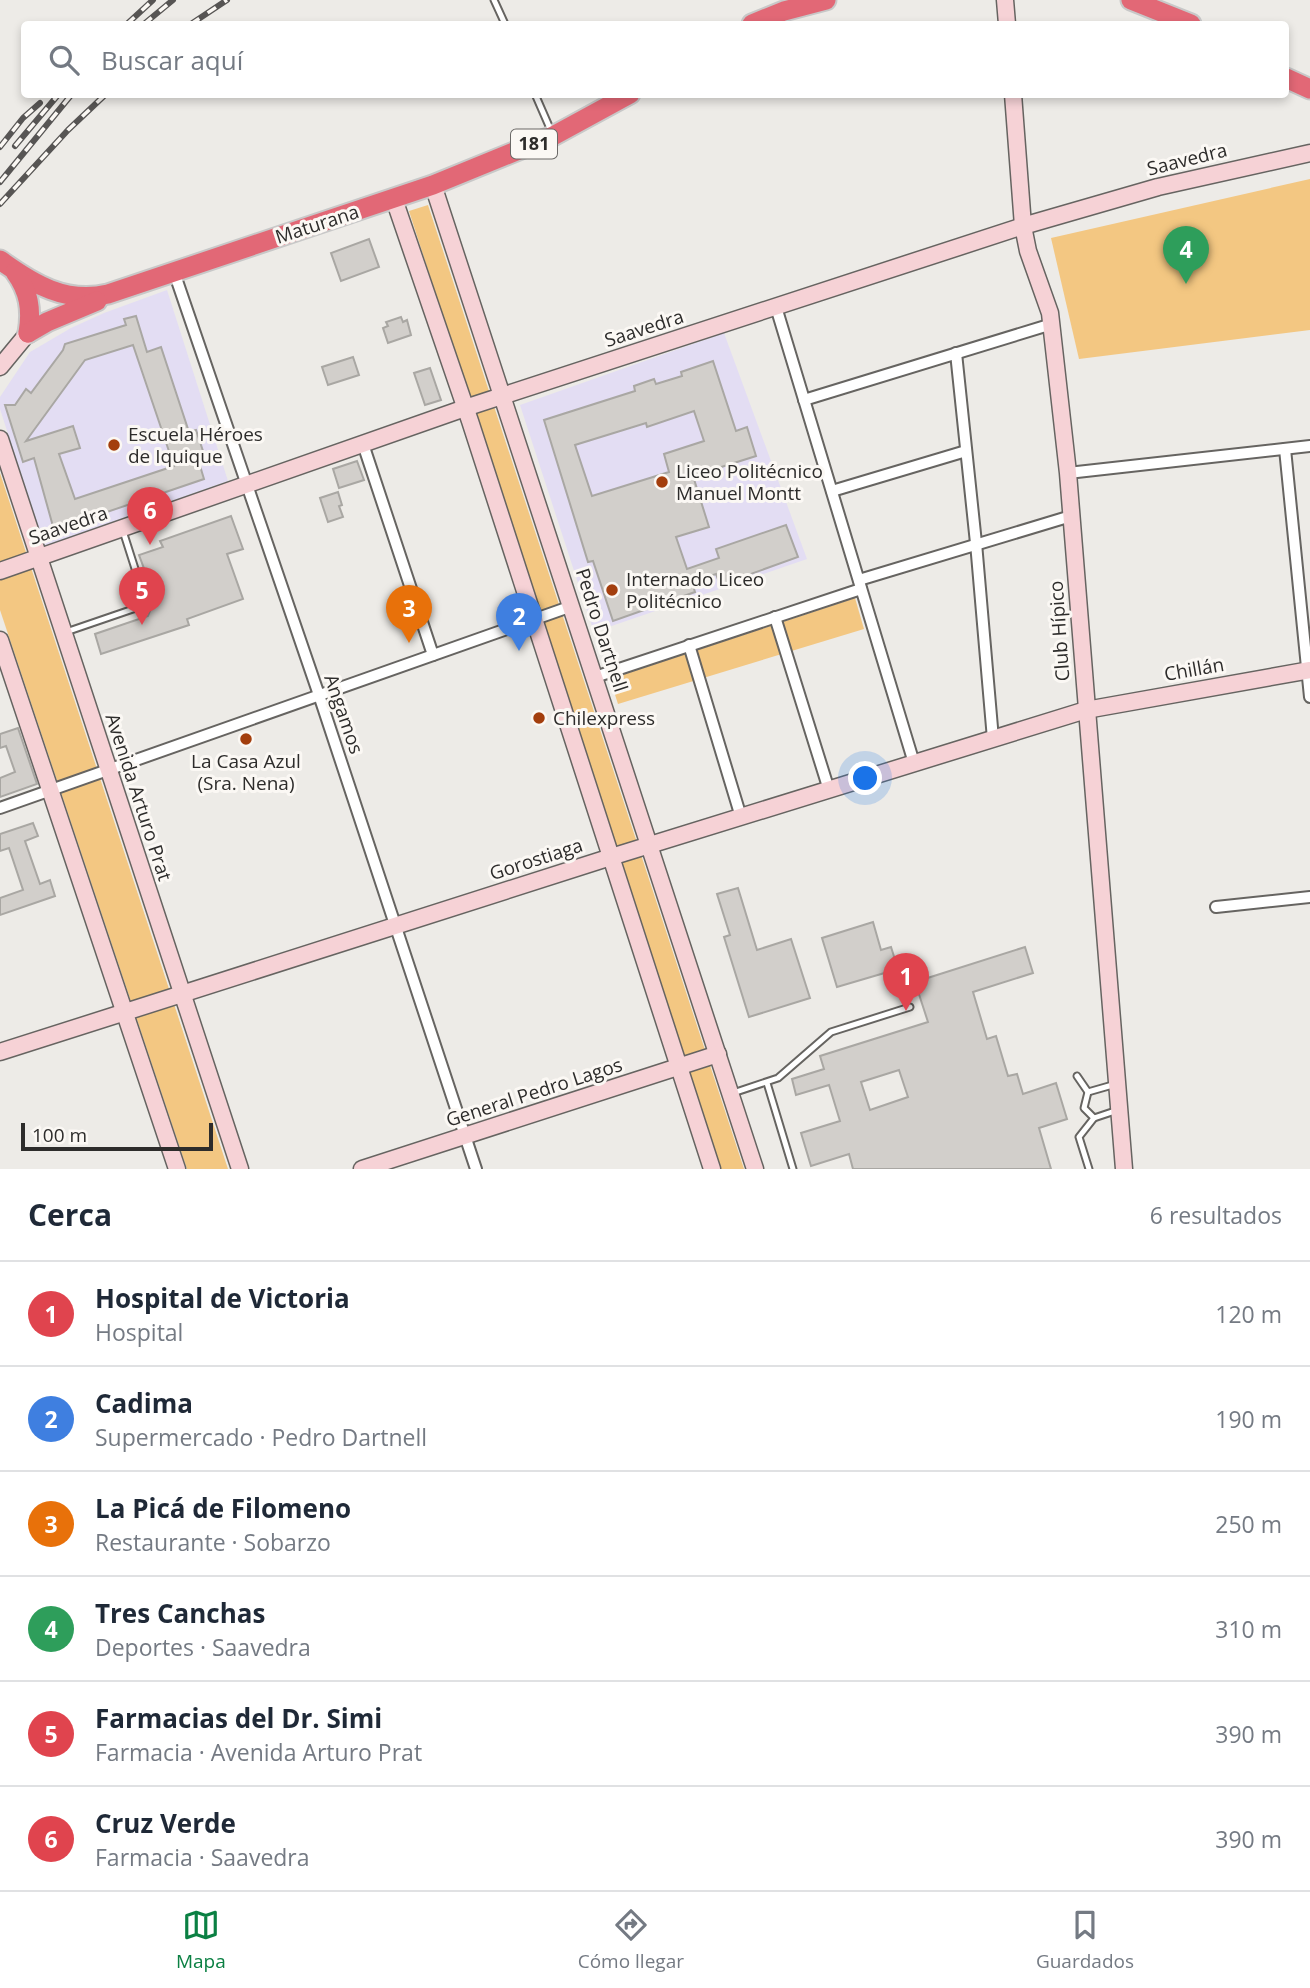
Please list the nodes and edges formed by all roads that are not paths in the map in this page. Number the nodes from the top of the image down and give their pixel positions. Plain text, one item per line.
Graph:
1 (494, 0) edge
2 (826, 0) edge
3 (1005, 0) edge
4 (1131, 0) edge
5 (504, 21) edge
6 (759, 21) edge
7 (1007, 21) edge
8 (1184, 21) edge
9 (1289, 79) edge
10 (1310, 89) edge
11 (537, 98) edge
12 (623, 98) edge
13 (1013, 98) edge
14 (553, 136) junction
15 (1310, 153) edge
16 (433, 185) junction
17 (394, 199) junction
18 (1023, 226) junction
19 (6, 265) edge
20 (174, 272) junction
21 (43, 287) junction
22 (108, 294) junction
23 (776, 307) junction
24 (1052, 324) junction
25 (28, 333) junction
26 (956, 353) junction
27 (0, 367) edge
28 (503, 396) junction
29 (804, 400) junction
30 (465, 408) junction
31 (0, 439) edge
32 (363, 444) junction
33 (1310, 446) edge
34 (1285, 449) junction
35 (966, 451) junction
36 (1068, 473) junction
37 (247, 484) junction
38 (832, 491) junction
39 (1071, 516) junction
40 (122, 528) junction
41 (976, 543) junction
42 (38, 558) junction
43 (0, 571) edge
44 (860, 584) junction
45 (572, 606) junction
46 (775, 617) junction
47 (534, 620) junction
48 (63, 633) junction
49 (0, 640) edge
50 (689, 645) junction
51 (433, 655) junction
52 (1309, 670) edge
53 (595, 677) junction
54 (319, 695) junction
55 (1310, 697) edge
56 (1086, 710) junction
57 (993, 739) junction
58 (914, 763) junction
59 (108, 769) junction
60 (52, 789) junction
61 (829, 790) junction
62 (0, 808) edge
63 (741, 817) junction
64 (650, 845) junction
65 (611, 857) junction
66 (1310, 897) edge
67 (1216, 907) dead end
68 (396, 926) junction
69 (181, 992) junction
70 (910, 1007) dead end
71 (126, 1011) junction
72 (0, 1052) edge
73 (718, 1054) junction
74 (679, 1067) junction
75 (1077, 1076) dead end
76 (767, 1083) junction
77 (1117, 1083) junction
78 (1088, 1092) junction
79 (731, 1093) junction
80 (1119, 1110) junction
81 (1094, 1118) junction
82 (465, 1136) junction
83 (177, 1169) edge
84 (240, 1169) edge
85 (362, 1169) edge
86 (476, 1169) edge
87 (712, 1169) edge
88 (755, 1169) edge
89 (793, 1169) edge
90 (1089, 1169) edge
91 (1124, 1169) edge

1 - 5 lane
2 - 6 highway
3 - 7 street
4 - 8 highway
9 - 10 highway
11 - 14 lane
12 - 14 highway, Maturana / 181
13 - 18 street, Club Hípico
14 - 16 highway, Maturana / 181
15 - 18 street, Saavedra
16 - 17 highway, Maturana / 181
16 - 28 street, Pedro Dartnell
17 - 20 highway, Maturana / 181
17 - 30 street
18 - 23 street, Saavedra
18 - 24 street, Club Hípico
19 - 21 highway, Maturana / 181
19 - 25 highway
20 - 22 highway, Maturana / 181
20 - 37 street, Angamos
21 - 22 highway, Maturana / 181
21 - 25 highway
22 - 25 highway
23 - 28 street, Saavedra
23 - 29 street
24 - 26 street
24 - 36 street, Club Hípico
25 - 27 street
26 - 29 street
26 - 35 street
28 - 30 street, Saavedra
28 - 45 street, Pedro Dartnell
29 - 38 street
30 - 32 street, Saavedra
30 - 47 street
31 - 42 street, Avenida Arturo Prat
32 - 37 street, Saavedra
32 - 51 street
33 - 34 street
34 - 36 street
34 - 52 street
35 - 38 street
35 - 41 street
36 - 39 street, Club Hípico
37 - 40 street, Saavedra
37 - 54 street, Angamos
38 - 44 street
39 - 41 street
39 - 56 street, Club Hípico
40 - 42 street, Saavedra
40 - 48 lane
41 - 44 street
41 - 57 street
42 - 43 street, Saavedra
42 - 48 street, Avenida Arturo Prat
44 - 46 street
44 - 58 street
45 - 47 street
45 - 53 street, Pedro Dartnell
46 - 50 street
46 - 61 street
47 - 51 street
47 - 65 street
48 - 59 street, Avenida Arturo Prat
49 - 60 street
50 - 53 street
50 - 63 street
51 - 54 street
52 - 55 street
52 - 56 street, Chillán
53 - 64 street, Pedro Dartnell
54 - 59 street
54 - 68 street, Angamos
56 - 57 street, Gorostiaga
56 - 77 street, Club Hípico
57 - 58 street, Gorostiaga
58 - 61 street, Gorostiaga
59 - 60 street
59 - 69 street, Avenida Arturo Prat
60 - 62 street
60 - 71 street
61 - 63 street, Gorostiaga
63 - 64 street, Gorostiaga
64 - 65 street, Gorostiaga
64 - 73 street, Pedro Dartnell
65 - 68 street, Gorostiaga
65 - 74 street
66 - 67 street
68 - 69 street, Gorostiaga
68 - 82 street, Angamos
69 - 71 street, Gorostiaga
69 - 84 street, Avenida Arturo Prat
70 - 76 lane
71 - 72 street, Gorostiaga
71 - 83 street
73 - 74 street, General Pedro Lagos
73 - 79 street, Pedro Dartnell
74 - 82 street, General Pedro Lagos
74 - 87 street
75 - 78 lane
76 - 79 lane
76 - 89 lane
77 - 78 lane
77 - 80 street, Club Hípico
78 - 81 lane
79 - 88 street, Pedro Dartnell
80 - 81 lane
80 - 91 street, Club Hípico
81 - 90 lane
82 - 85 street, General Pedro Lagos
82 - 86 street, Angamos

